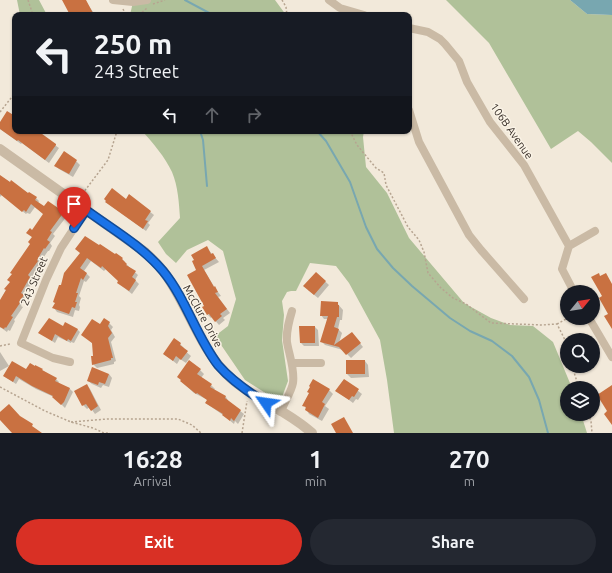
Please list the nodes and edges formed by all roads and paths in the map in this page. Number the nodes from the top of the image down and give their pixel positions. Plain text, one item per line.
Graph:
1 (28, 0) edge
2 (113, 0) edge
3 (147, 0) edge
4 (282, 0) edge
5 (329, 0) edge
6 (123, 9) dead end
7 (32, 12) edge
8 (124, 12) edge
9 (287, 12) edge
10 (354, 12) edge
11 (412, 29) edge
12 (12, 97) edge
13 (0, 112) edge
14 (412, 120) edge
15 (116, 134) edge
16 (352, 134) edge
17 (0, 149) edge
18 (78, 200) dead end
19 (86, 210) junction
20 (595, 231) dead end
21 (569, 246) junction
22 (570, 285) edge
23 (524, 299) dead end
24 (292, 311) dead end
25 (560, 322) edge
26 (557, 324) junction
27 (593, 325) edge
28 (562, 333) edge
29 (10, 344) dead end
30 (0, 346) edge
31 (612, 357) edge
32 (70, 362) dead end
33 (321, 363) dead end
34 (292, 364) junction
35 (0, 386) edge
36 (247, 401) dead end
37 (281, 412) junction
38 (591, 421) edge
39 (71, 422) junction
40 (110, 433) edge
41 (200, 433) edge
42 (242, 433) edge
43 (312, 433) edge
44 (592, 433) edge

1 - 7 path
2 - 3 street
4 - 9 path
5 - 10 street
6 - 8 path
11 - 21 street, 106B Avenue
12 - 13 path
14 - 23 street
15 - 18 path
16 - 26 path
17 - 19 street, McClure Drive
19 - 32 street, 243 Street
19 - 37 street, McClure Drive
20 - 21 street
21 - 22 street
24 - 34 street
25 - 26 path
26 - 28 path
27 - 31 street
29 - 30 path
33 - 34 street
34 - 37 street
35 - 39 path
36 - 42 path
37 - 43 street, McClure Drive
38 - 44 path
39 - 40 path
39 - 41 path

